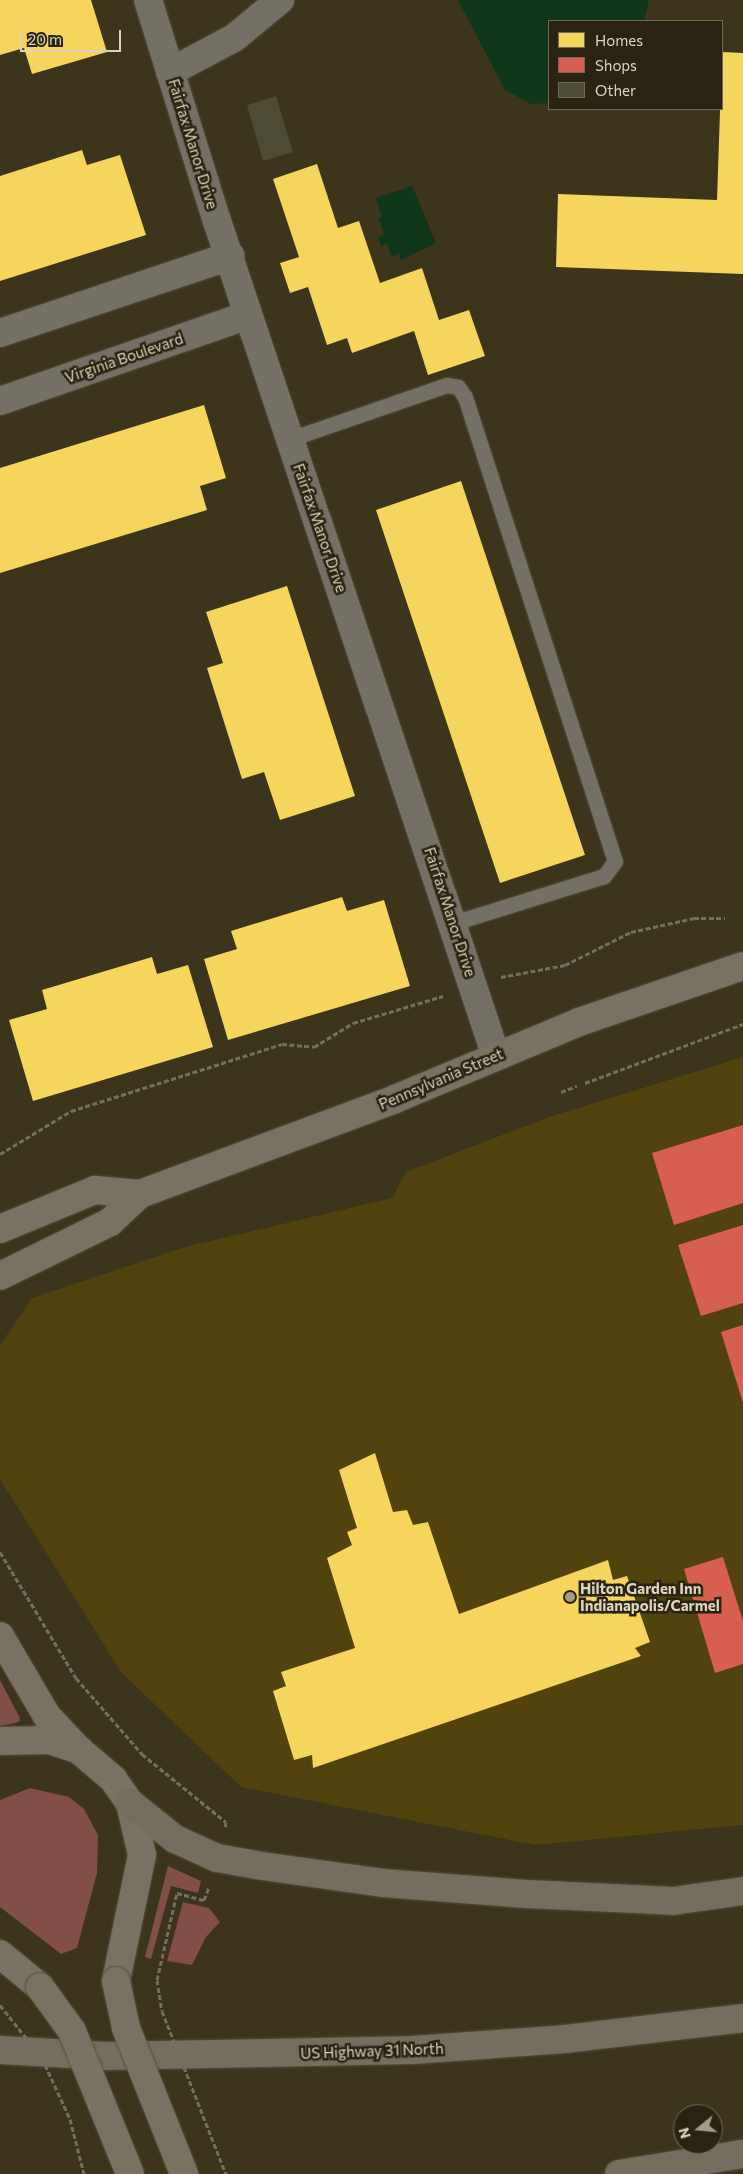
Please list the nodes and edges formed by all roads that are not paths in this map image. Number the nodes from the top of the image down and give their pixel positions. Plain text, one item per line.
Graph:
1 (148, 0) edge
2 (280, 0) edge
3 (170, 72) junction
4 (230, 256) junction
5 (248, 315) junction
6 (0, 333) edge
7 (0, 401) edge
8 (290, 439) junction
9 (454, 923) junction
10 (743, 966) edge
11 (496, 1056) junction
12 (140, 1194) junction
13 (0, 1229) edge
14 (0, 1276) edge
15 (0, 1636) edge
16 (0, 1741) edge
17 (79, 1750) junction
18 (130, 1803) junction
19 (743, 1891) edge
20 (0, 1954) edge
21 (743, 2018) edge
22 (0, 2050) edge
23 (743, 2154) edge
24 (130, 2174) edge
25 (184, 2174) edge
26 (619, 2174) edge

1 - 3 street, Fairfax Manor Drive
2 - 3 street
3 - 4 street, Fairfax Manor Drive
4 - 5 street, Fairfax Manor Drive
4 - 6 street
5 - 7 street, Virginia Boulevard
5 - 8 street, Fairfax Manor Drive
8 - 9 street, Fairfax Manor Drive
8 - 9 lane
9 - 11 street, Fairfax Manor Drive
10 - 11 main road, Pennsylvania Street
11 - 12 main road, Pennsylvania Street
12 - 13 main road, Pennsylvania Street
12 - 14 main road, Pennsylvania Street
15 - 17 main road
16 - 17 main road
17 - 18 main road
18 - 19 highway
18 - 25 main road, bridge
20 - 24 main road, bridge
21 - 22 highway, US Highway 31 North
23 - 26 highway

